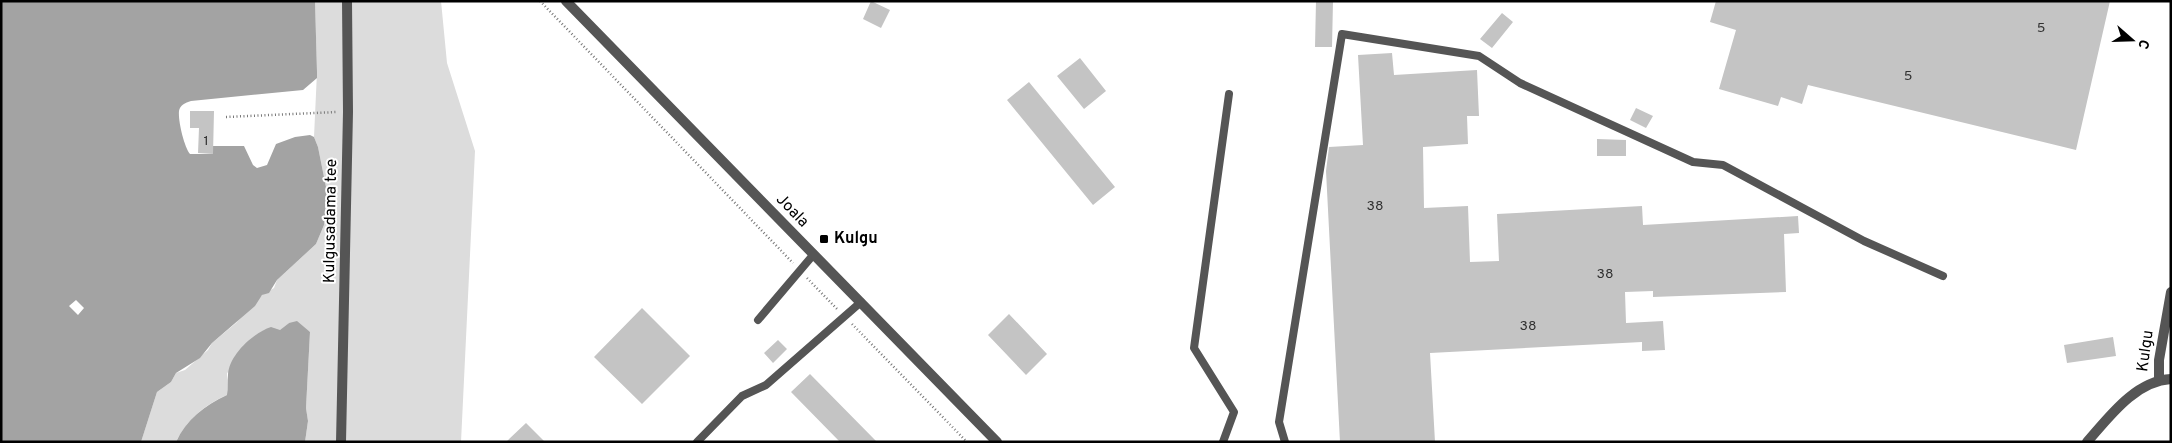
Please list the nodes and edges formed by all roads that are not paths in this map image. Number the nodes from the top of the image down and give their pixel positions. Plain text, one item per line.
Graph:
1 (347, 1) edge
2 (566, 1) edge
3 (1229, 94) dead end
4 (814, 254) junction
5 (1943, 276) dead end
6 (2171, 292) edge
7 (861, 302) junction
8 (758, 320) dead end
9 (2171, 379) edge
10 (2159, 380) junction
11 (341, 442) edge
12 (697, 442) edge
13 (997, 442) edge
14 (1223, 442) edge
15 (1285, 442) edge
16 (2087, 442) edge

1 - 11 street, Kulgusadama tee
2 - 4 street, Joala
3 - 14 lane
4 - 7 street, Joala
4 - 8 lane
5 - 15 lane
6 - 10 street, Kulgu
7 - 12 lane
7 - 13 street, Joala
9 - 10 street
10 - 16 street, Kulgu

